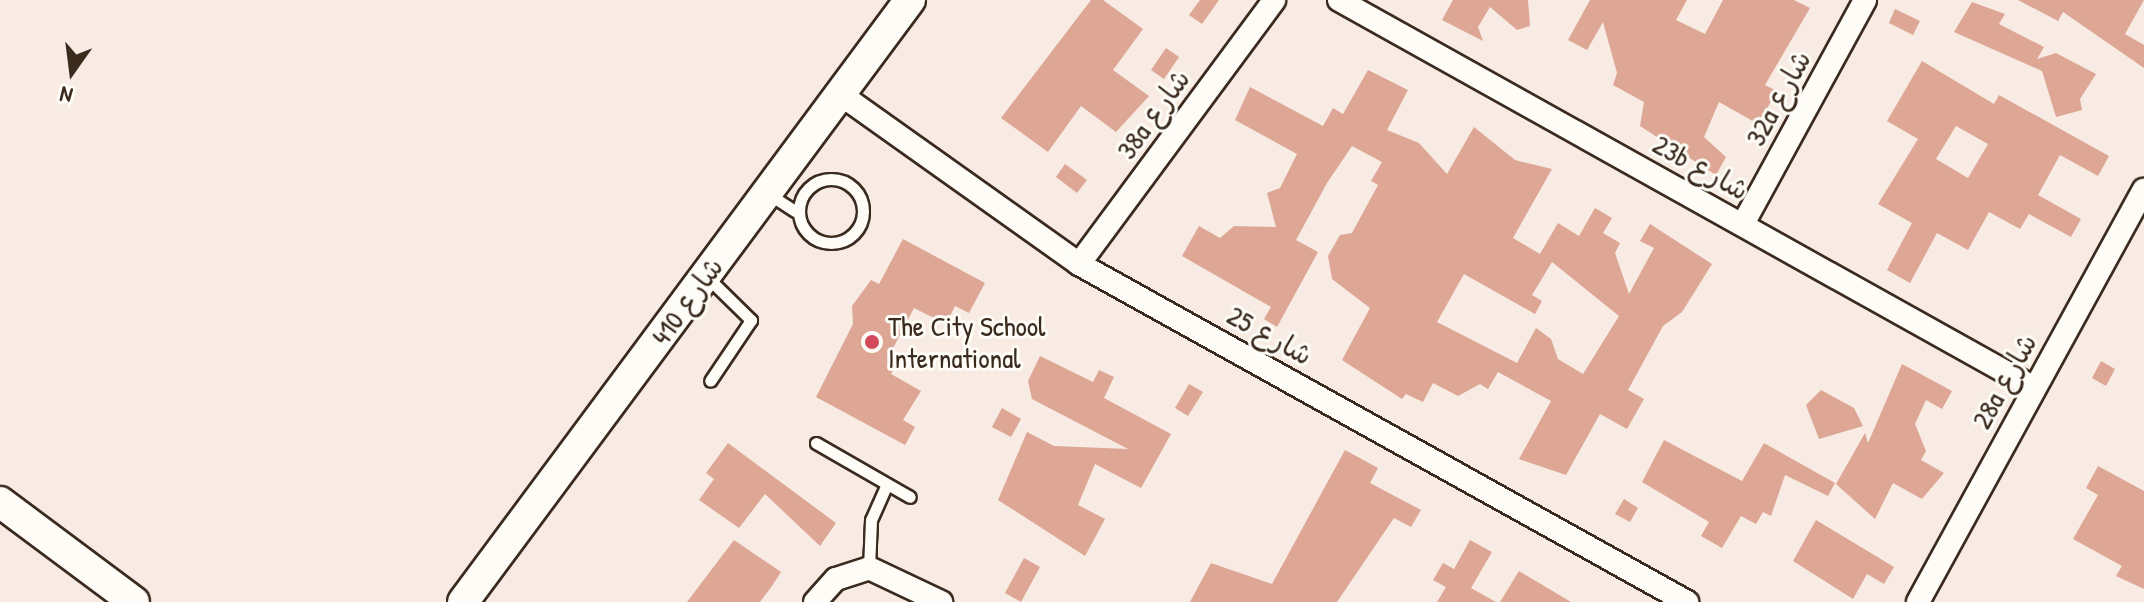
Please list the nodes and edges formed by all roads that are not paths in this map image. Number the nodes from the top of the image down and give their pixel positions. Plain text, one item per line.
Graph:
1 (910, 0) edge
2 (1274, 0) edge
3 (1339, 0) edge
4 (1865, 0) edge
5 (840, 94) junction
6 (2144, 190) edge
7 (767, 193) junction
8 (795, 211) junction
9 (1743, 224) junction
10 (2135, 226) edge
11 (1079, 264) junction
12 (706, 275) junction
13 (710, 381) dead end
14 (2034, 388) junction
15 (816, 443) dead end
16 (887, 484) junction
17 (910, 497) dead end
18 (0, 502) edge
19 (860, 569) junction
20 (134, 602) edge
21 (463, 602) edge
22 (815, 602) edge
23 (941, 602) edge
24 (1687, 602) edge
25 (1918, 602) edge

1 - 5 street, شارع 410
2 - 11 street, 38a شارع
3 - 9 street, 23b شارع
4 - 9 street, 32a شارع
5 - 7 street, شارع 410
5 - 11 street, شارع 25
6 - 10 street, 28a شارع
7 - 8 lane
7 - 12 street, شارع 410
8 - 8 lane
9 - 14 street, 23b شارع
10 - 14 street, 28a شارع
11 - 24 street, شارع 25
12 - 13 lane
12 - 21 street, شارع 410
14 - 25 street, 28a شارع
15 - 16 lane
16 - 17 lane
16 - 19 lane
18 - 20 street
19 - 22 street
19 - 23 street

